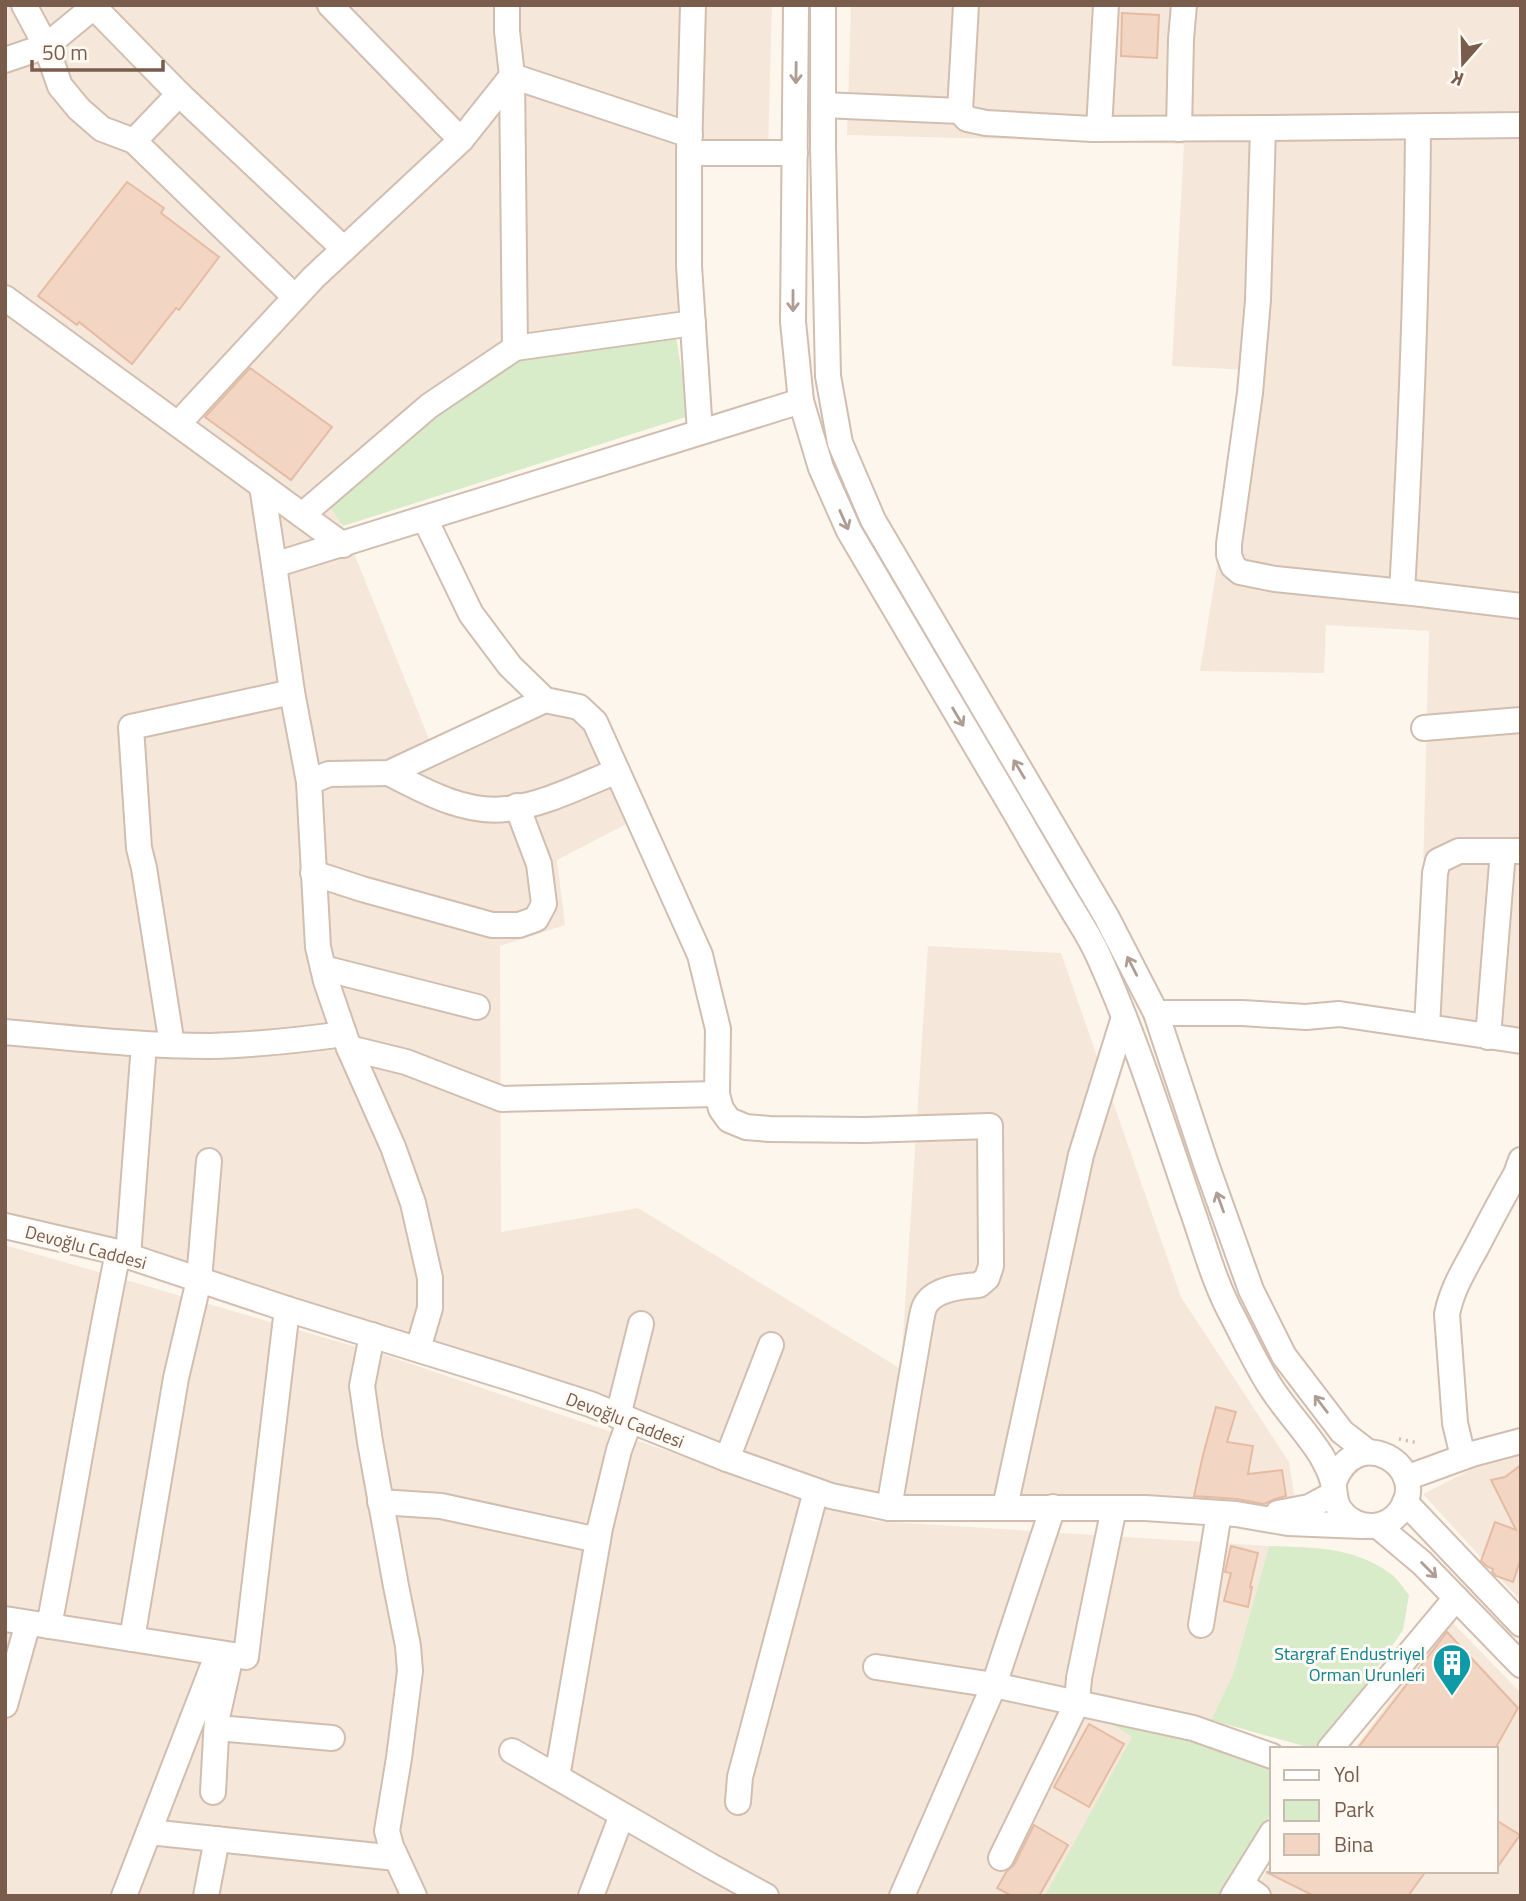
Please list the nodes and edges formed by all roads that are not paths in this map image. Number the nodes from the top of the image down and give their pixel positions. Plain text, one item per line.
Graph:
1 (24, 5) edge
2 (330, 5) edge
3 (507, 5) edge
4 (694, 5) edge
5 (796, 5) edge
6 (823, 5) edge
7 (966, 5) edge
8 (1106, 5) edge
9 (1184, 5) edge
10 (95, 6) edge
11 (46, 46) junction
12 (5, 60) edge
13 (512, 76) junction
14 (179, 94) junction
15 (823, 105) junction
16 (960, 111) junction
17 (1521, 125) edge
18 (1418, 127) junction
19 (1263, 128) junction
20 (1099, 129) junction
21 (1179, 129) junction
22 (461, 140) junction
23 (134, 141) junction
24 (690, 144) junction
25 (795, 153) junction
26 (344, 249) junction
27 (295, 297) junction
28 (5, 299) edge
29 (693, 323) junction
30 (515, 348) junction
31 (801, 401) junction
32 (178, 424) junction
33 (700, 432) junction
34 (262, 485) junction
35 (302, 515) junction
36 (425, 519) junction
37 (342, 545) junction
38 (274, 565) junction
39 (1402, 592) junction
40 (1521, 606) edge
41 (292, 692) junction
42 (545, 700) junction
43 (1521, 720) edge
44 (1424, 728) dead end
45 (617, 772) junction
46 (389, 773) junction
47 (309, 782) junction
48 (517, 806) junction
49 (1512, 851) edge
50 (313, 873) junction
51 (323, 968) junction
52 (477, 1007) dead end
53 (1156, 1013) junction
54 (1124, 1017) junction
55 (1427, 1027) junction
56 (5, 1032) edge
57 (1488, 1037) junction
58 (347, 1041) junction
59 (1521, 1041) edge
60 (144, 1044) junction
61 (172, 1045) junction
62 (717, 1094) junction
63 (1521, 1160) edge
64 (209, 1161) dead end
65 (5, 1226) edge
66 (123, 1255) junction
67 (199, 1280) junction
68 (287, 1309) junction
69 (642, 1324) dead end
70 (372, 1335) junction
71 (771, 1345) dead end
72 (418, 1349) junction
73 (624, 1418) junction
74 (1521, 1441) edge
75 (1368, 1452) junction
76 (1463, 1457) junction
77 (727, 1459) junction
78 (1334, 1488) junction
79 (1406, 1490) junction
80 (816, 1491) junction
81 (380, 1502) junction
82 (1005, 1507) junction
83 (1054, 1507) junction
84 (890, 1508) junction
85 (1114, 1508) junction
86 (1219, 1513) junction
87 (1260, 1517) junction
88 (1372, 1526) junction
89 (598, 1540) junction
90 (1456, 1598) junction
91 (27, 1622) edge
92 (1521, 1624) edge
93 (1201, 1625) dead end
94 (132, 1639) junction
95 (225, 1654) junction
96 (1521, 1665) edge
97 (876, 1667) dead end
98 (994, 1685) junction
99 (1077, 1703) junction
100 (5, 1705) edge
101 (217, 1728) junction
102 (332, 1738) dead end
103 (1332, 1747) edge
104 (512, 1751) dead end
105 (1270, 1755) edge
106 (557, 1777) junction
107 (213, 1792) dead end
108 (737, 1802) dead end
109 (622, 1815) junction
110 (149, 1832) junction
111 (1270, 1837) edge
112 (217, 1839) junction
113 (396, 1858) junction
114 (1001, 1858) dead end
115 (1244, 1892) edge
116 (124, 1896) edge
117 (206, 1896) edge
118 (414, 1896) edge
119 (591, 1896) edge
120 (766, 1896) edge
121 (902, 1896) edge

1 - 11 street
2 - 22 street
3 - 13 street
4 - 24 street
5 -> 25 street
6 - 15 street
7 - 16 street
8 - 20 street
9 - 21 street
10 - 11 street
10 - 14 street
11 - 12 street
11 - 23 street
13 - 22 street
13 - 24 street
13 - 30 street
14 - 23 street
14 - 26 street
15 - 16 street
53 -> 15 street
16 - 20 street
17 - 18 street
18 - 19 street
18 - 39 street
19 - 21 street
19 - 39 street
20 - 21 street
22 - 26 street
23 - 27 street
24 - 25 street
24 - 29 street
25 -> 31 street
26 - 27 street
27 - 32 street
28 - 32 street
29 - 30 street
29 - 33 street
30 - 35 street
31 - 33 street
31 -> 54 street
32 - 34 street
33 - 36 street
34 - 35 street
34 - 38 street
35 - 37 street
36 - 37 street
36 - 42 street
37 - 38 street
38 - 41 street
39 - 40 street
41 - 47 street
41 - 61 street
42 - 45 street
42 - 46 street
43 - 44 street
45 - 48 street
45 - 62 street
46 - 47 street
46 - 48 street
47 - 50 street
48 - 50 street
49 - 55 street
49 - 57 street
50 - 51 street
51 - 52 street
51 - 58 street
53 - 55 street
75 -> 53 street
54 - 78 street
54 - 82 street
55 - 57 street
56 - 60 street
57 - 59 street
58 - 61 street
58 - 62 street
58 - 72 street
60 - 61 street
60 - 66 street
62 - 84 street
63 - 76 street
64 - 67 street
65 - 66 street, Devoğlu Caddesi
66 - 67 street, Devoğlu Caddesi
66 - 91 street
67 - 68 street, Devoğlu Caddesi
67 - 94 street
68 - 70 street, Devoğlu Caddesi
68 - 95 street
69 - 73 street
70 - 72 street, Devoğlu Caddesi
70 - 81 street
71 - 77 street
72 - 73 street, Devoğlu Caddesi
73 - 77 street, Devoğlu Caddesi
73 - 89 street
74 - 76 street
75 - 78 street
75 - 79 street
76 - 79 street
77 - 80 street, Devoğlu Caddesi
78 - 87 street
78 - 88 street
79 - 88 street
79 - 92 street
80 - 84 street, Devoğlu Caddesi
80 - 108 street
81 - 89 street
81 - 113 street
82 - 83 street, Devoğlu Caddesi
82 - 84 street, Devoğlu Caddesi
83 - 85 street, Devoğlu Caddesi
83 - 98 street
85 - 86 street, Devoğlu Caddesi
85 - 99 street
86 - 87 street, Devoğlu Caddesi
86 - 93 street
87 - 88 street
88 -> 90 street
89 - 106 street
90 - 96 street
90 - 103 street
91 - 94 street
91 - 100 street
94 - 95 street
95 - 101 street
95 - 110 street
97 - 98 street
98 - 99 street
98 - 121 street
99 - 105 street
99 - 114 street
101 - 102 street
101 - 107 street
104 - 106 street
106 - 109 street
109 - 119 street
109 - 120 street
110 - 112 street
110 - 116 street
111 - 115 street
112 - 113 street
112 - 117 street
113 - 118 street

